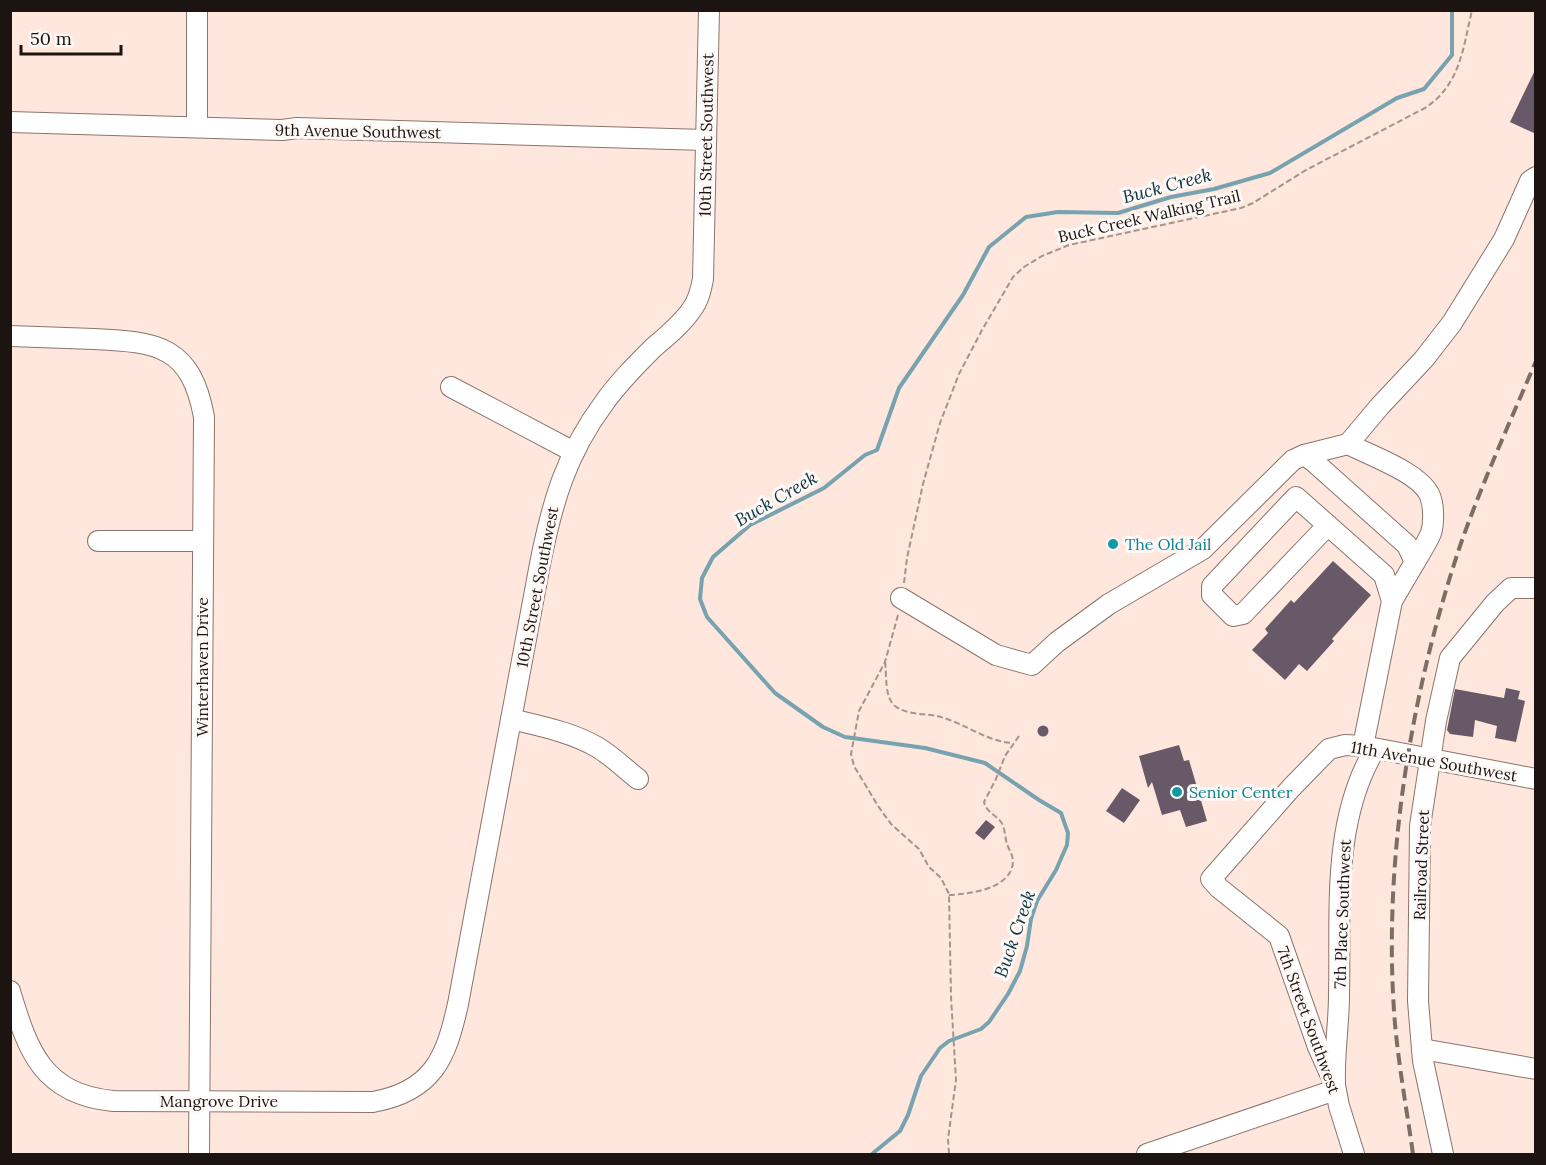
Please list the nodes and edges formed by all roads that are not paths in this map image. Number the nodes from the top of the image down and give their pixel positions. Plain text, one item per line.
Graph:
1 (197, 10) edge
2 (709, 10) edge
3 (10, 122) edge
4 (197, 127) junction
5 (705, 140) junction
6 (1536, 177) edge
7 (10, 336) edge
8 (451, 387) dead end
9 (1348, 444) junction
10 (574, 452) junction
11 (1304, 455) junction
12 (1328, 525) junction
13 (98, 541) dead end
14 (202, 541) junction
15 (1415, 562) junction
16 (1536, 588) edge
17 (901, 598) road end
18 (1392, 601) junction
19 (511, 719) junction
20 (1369, 747) junction
21 (1429, 758) junction
22 (638, 779) dead end
23 (1536, 779) edge
24 (1212, 879) joint
25 (10, 991) edge
26 (453, 1028) joint
27 (1422, 1049) junction
28 (1536, 1069) edge
29 (1335, 1087) junction
30 (200, 1102) junction
31 (199, 1155) edge
32 (1147, 1155) edge
33 (1354, 1155) edge
34 (1443, 1155) edge

1 - 4 street
2 - 5 street, 10th Street Southwest
3 - 4 street, 9th Avenue Southwest
4 - 5 street, 9th Avenue Southwest
5 - 10 street, 10th Street Southwest
6 - 9 street
7 - 14 street, Winterhaven Drive
8 - 10 street
9 - 11 street
9 - 15 street
10 - 19 street, 10th Street Southwest
11 - 15 street
11 - 17 street
12 - 12 street
12 - 18 street
13 - 14 street
14 - 30 street, Winterhaven Drive
15 - 18 street
16 - 21 street, Railroad Street
18 - 20 street, 7th Place Southwest
19 - 22 street
19 - 26 street, 10th Street Southwest
20 - 21 street, 11th Avenue Southwest
20 - 24 street, 11th Avenue Southwest
20 - 29 street, 7th Place Southwest
21 - 23 street, 11th Avenue Southwest
21 - 27 street, Railroad Street
24 - 29 street, 7th Street Southwest
25 - 30 street, Mangrove Drive
26 - 30 street, Mangrove Drive
27 - 28 street
27 - 34 street, Railroad Street
29 - 32 street
29 - 33 street, 7th Street Southwest
30 - 31 street, Winterhaven Drive

